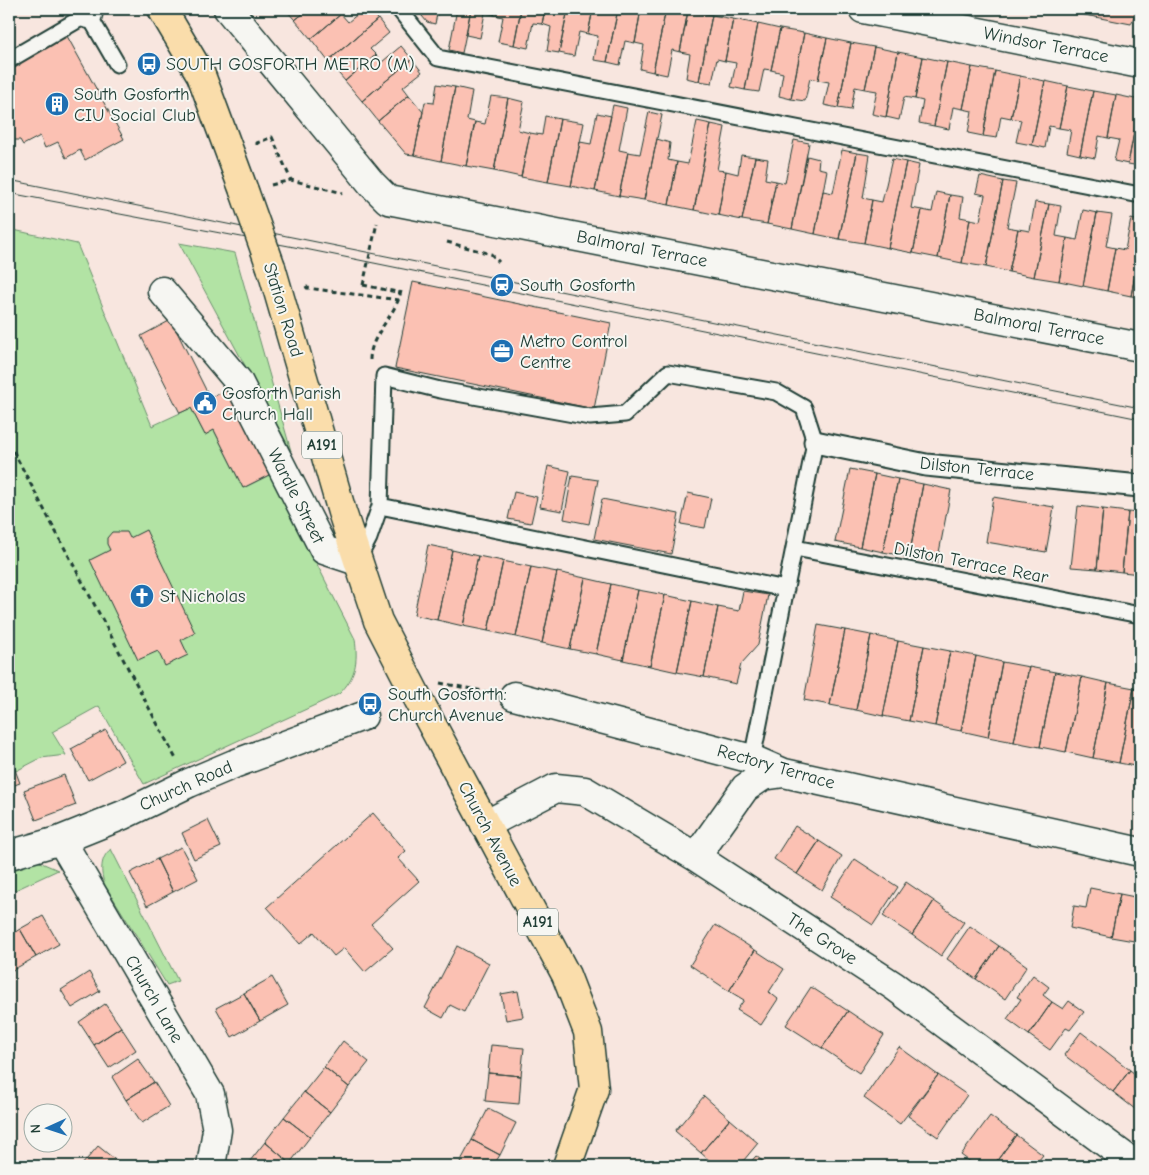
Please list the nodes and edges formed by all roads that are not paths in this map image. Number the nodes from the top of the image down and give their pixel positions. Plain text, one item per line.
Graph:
1 (162, 9) edge
2 (228, 9) edge
3 (399, 9) edge
4 (864, 9) edge
5 (87, 12) edge
6 (9, 60) edge
7 (117, 64) dead end
8 (1140, 64) edge
9 (1140, 195) edge
10 (162, 291) dead end
11 (1140, 347) edge
12 (815, 442) junction
13 (1140, 486) edge
14 (380, 506) junction
15 (794, 548) junction
16 (357, 561) junction
17 (786, 589) junction
18 (1140, 616) edge
19 (378, 621) joint
20 (514, 696) road end
21 (363, 716) dead end
22 (752, 759) junction
23 (784, 773) junction
24 (485, 825) junction
25 (61, 840) junction
26 (1140, 852) edge
27 (9, 855) edge
28 (696, 858) junction
29 (211, 1166) edge
30 (567, 1166) edge
31 (1137, 1166) edge

1 - 16 main road, Station Road / A191, bridge
2 - 11 street, Balmoral Terrace
3 - 9 lane
4 - 8 street, Windsor Terrace
5 - 6 lane
5 - 7 lane
10 - 16 street, Wardle Street
12 - 13 street, Dilston Terrace
12 - 14 lane
12 - 15 lane
14 - 16 lane
14 - 17 lane
15 - 17 lane
15 - 18 lane, Dilston Terrace Rear
16 - 19 main road, Station Road / A191
17 - 22 lane
19 - 24 main road, Church Avenue / A191
20 - 22 street, Rectory Terrace
21 - 25 street, Church Road
22 - 23 street, Rectory Terrace
23 - 26 street, Rectory Terrace
23 - 28 street
24 - 28 street, The Grove
24 - 30 main road, Church Avenue / A191
25 - 27 street, Church Road
25 - 29 street, Church Lane
28 - 31 street, The Grove

